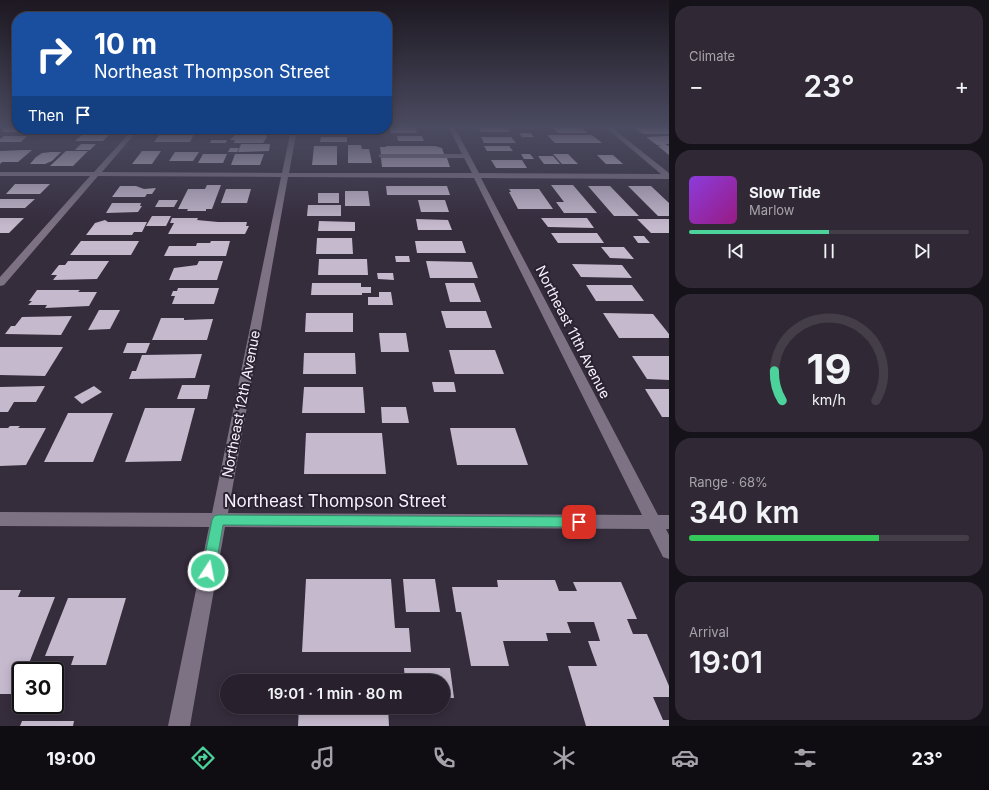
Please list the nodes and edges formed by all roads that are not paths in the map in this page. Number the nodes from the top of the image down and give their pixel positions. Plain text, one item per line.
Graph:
1 (108, 160) edge
2 (288, 160) edge
3 (468, 160) edge
4 (648, 160) edge
5 (0, 174) edge
6 (95, 175) junction
7 (285, 175) junction
8 (476, 175) junction
9 (668, 176) edge
10 (0, 283) edge
11 (0, 519) edge
12 (218, 520) junction
13 (662, 522) edge
14 (669, 552) edge
15 (179, 726) edge

1 - 6 street
2 - 7 street, Northeast 12th Avenue
3 - 8 street, Northeast 11th Avenue
4 - 9 street
5 - 6 street
6 - 7 street
6 - 10 street
7 - 8 street
7 - 12 street, Northeast 12th Avenue
8 - 9 street
8 - 13 street, Northeast 11th Avenue
11 - 12 street, Northeast Thompson Street
12 - 13 street, Northeast Thompson Street
12 - 15 street, Northeast 12th Avenue
13 - 14 street, Northeast 11th Avenue

